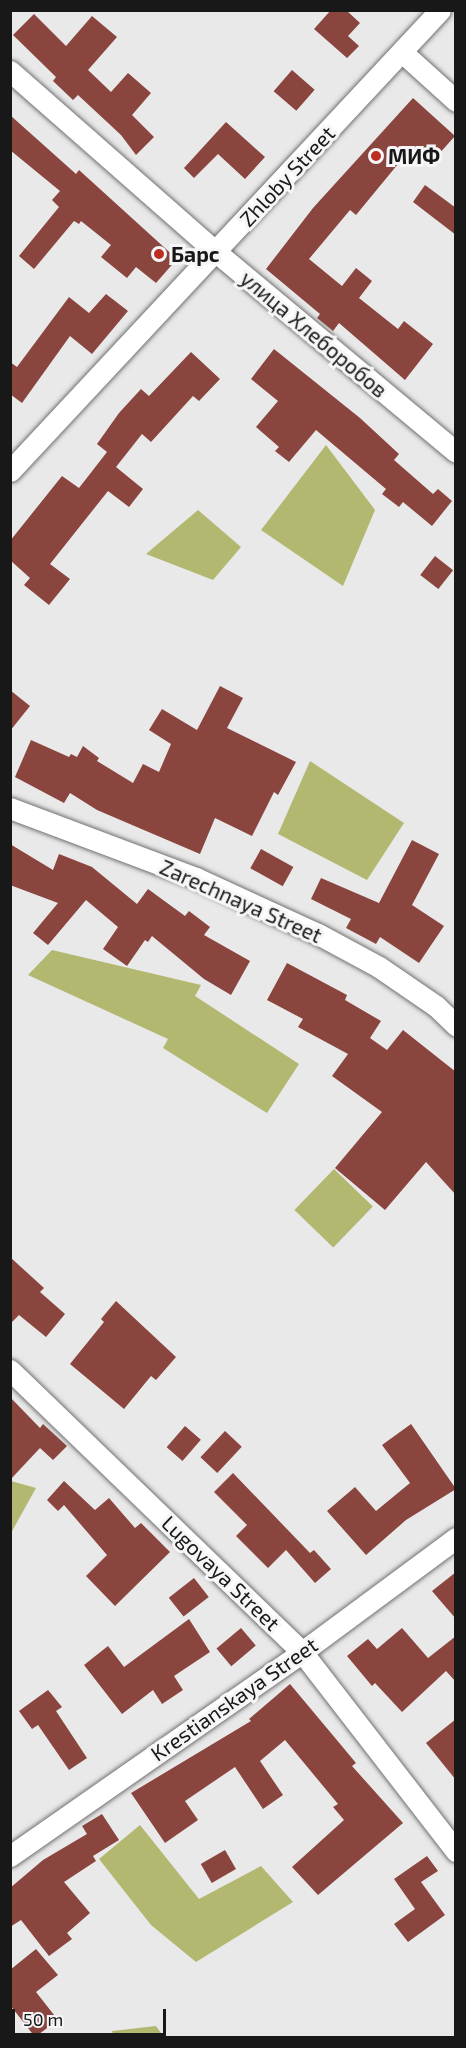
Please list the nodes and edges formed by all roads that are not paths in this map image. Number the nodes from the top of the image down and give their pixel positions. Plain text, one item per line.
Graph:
1 (440, 10) edge
2 (402, 52) junction
3 (10, 71) edge
4 (456, 101) edge
5 (216, 252) junction
6 (456, 452) edge
7 (10, 471) edge
8 (10, 808) edge
9 (456, 1025) edge
10 (10, 1370) edge
11 (456, 1538) edge
12 (302, 1652) junction
13 (456, 1851) edge
14 (10, 1856) edge

1 - 2 street, Zhloby Street
2 - 4 street
2 - 5 street, Zhloby Street
3 - 5 street, улица Хлеборобов
5 - 6 street, улица Хлеборобов
5 - 7 street, Zhloby Street
8 - 9 street, Zarechnaya Street
10 - 12 street, Lugovaya Street
11 - 12 street, Krestianskaya Street
12 - 13 street, Lugovaya Street
12 - 14 street, Krestianskaya Street

